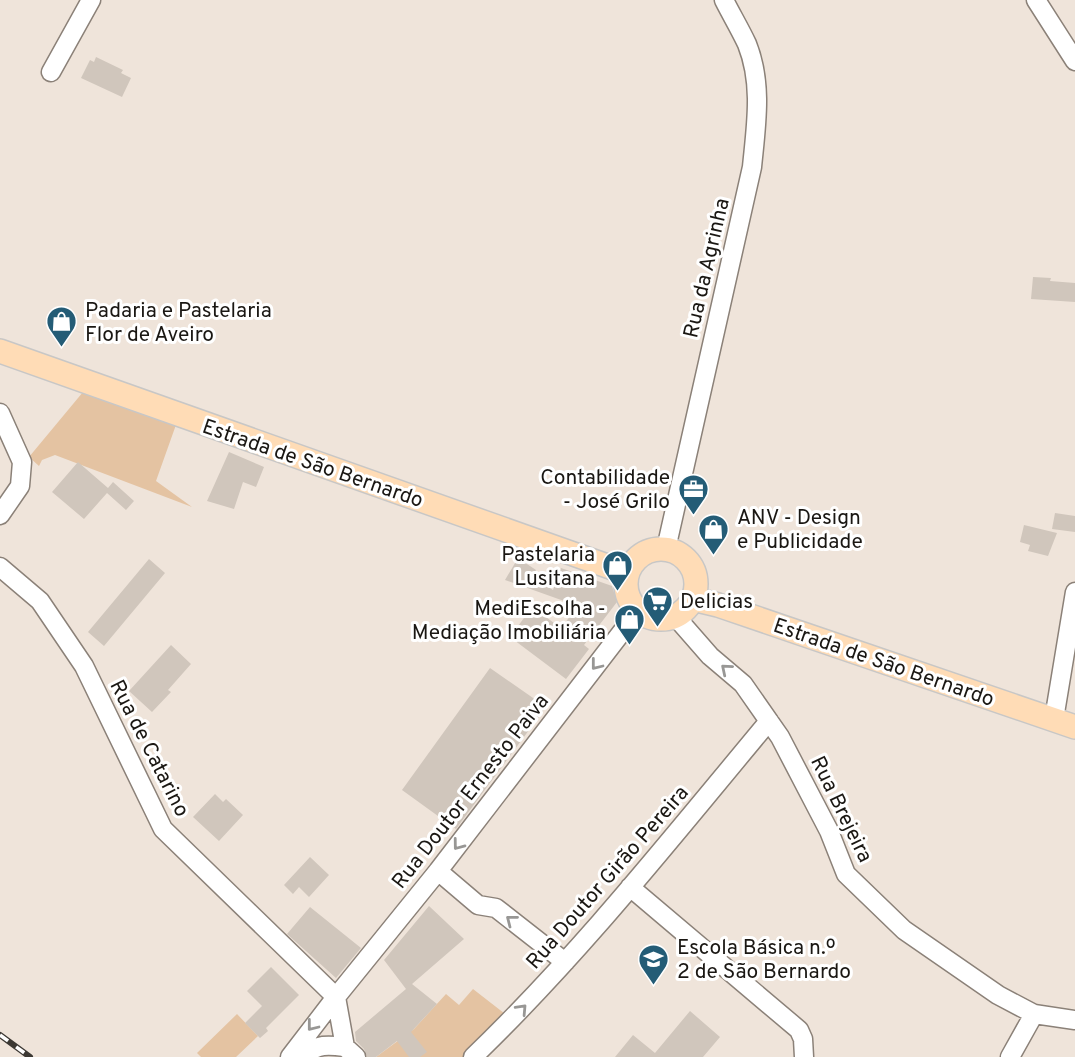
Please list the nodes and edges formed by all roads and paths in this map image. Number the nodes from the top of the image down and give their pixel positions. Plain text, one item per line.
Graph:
1 (91, 0) edge
2 (724, 0) edge
3 (1036, 0) edge
4 (1075, 61) edge
5 (51, 72) dead end
6 (0, 352) edge
7 (0, 413) edge
8 (0, 515) edge
9 (666, 549) junction
10 (0, 567) edge
11 (627, 573) junction
12 (1075, 592) edge
13 (693, 598) junction
14 (638, 611) junction
15 (675, 616) junction
16 (769, 721) junction
17 (1064, 723) edge
18 (438, 871) junction
19 (630, 887) junction
20 (565, 962) junction
21 (335, 997) junction
22 (1034, 1014) junction
23 (1075, 1020) edge
24 (350, 1052) edge
25 (290, 1057) edge
26 (305, 1057) edge
27 (473, 1057) edge
28 (804, 1057) edge
29 (1010, 1057) edge

1 - 5 street
2 - 9 street, Rua da Agrinha
3 - 4 street
6 - 11 main road, Estrada de São Bernardo
7 - 8 street
9 - 11 main road
9 - 13 main road
10 - 21 street, Rua de Catarino
11 - 14 main road
12 - 17 street
13 - 15 main road
13 - 17 main road, Estrada de São Bernardo
14 - 15 main road
14 -> 18 street, Rua Doutor Ernesto Paiva
16 -> 15 street, Rua Brejeira
16 - 19 street, Rua Doutor Girão Pereira
16 - 22 street, Rua Brejeira
20 -> 18 street
18 - 21 street, Rua Doutor Ernesto Paiva
19 - 20 street, Rua Doutor Girão Pereira
19 - 28 street
27 -> 20 street, Rua Doutor Girão Pereira
21 - 24 street
21 -> 25 street, Rua Doutor Ernesto Paiva
22 - 23 street, Rua Brejeira
22 - 29 street
24 - 26 street

